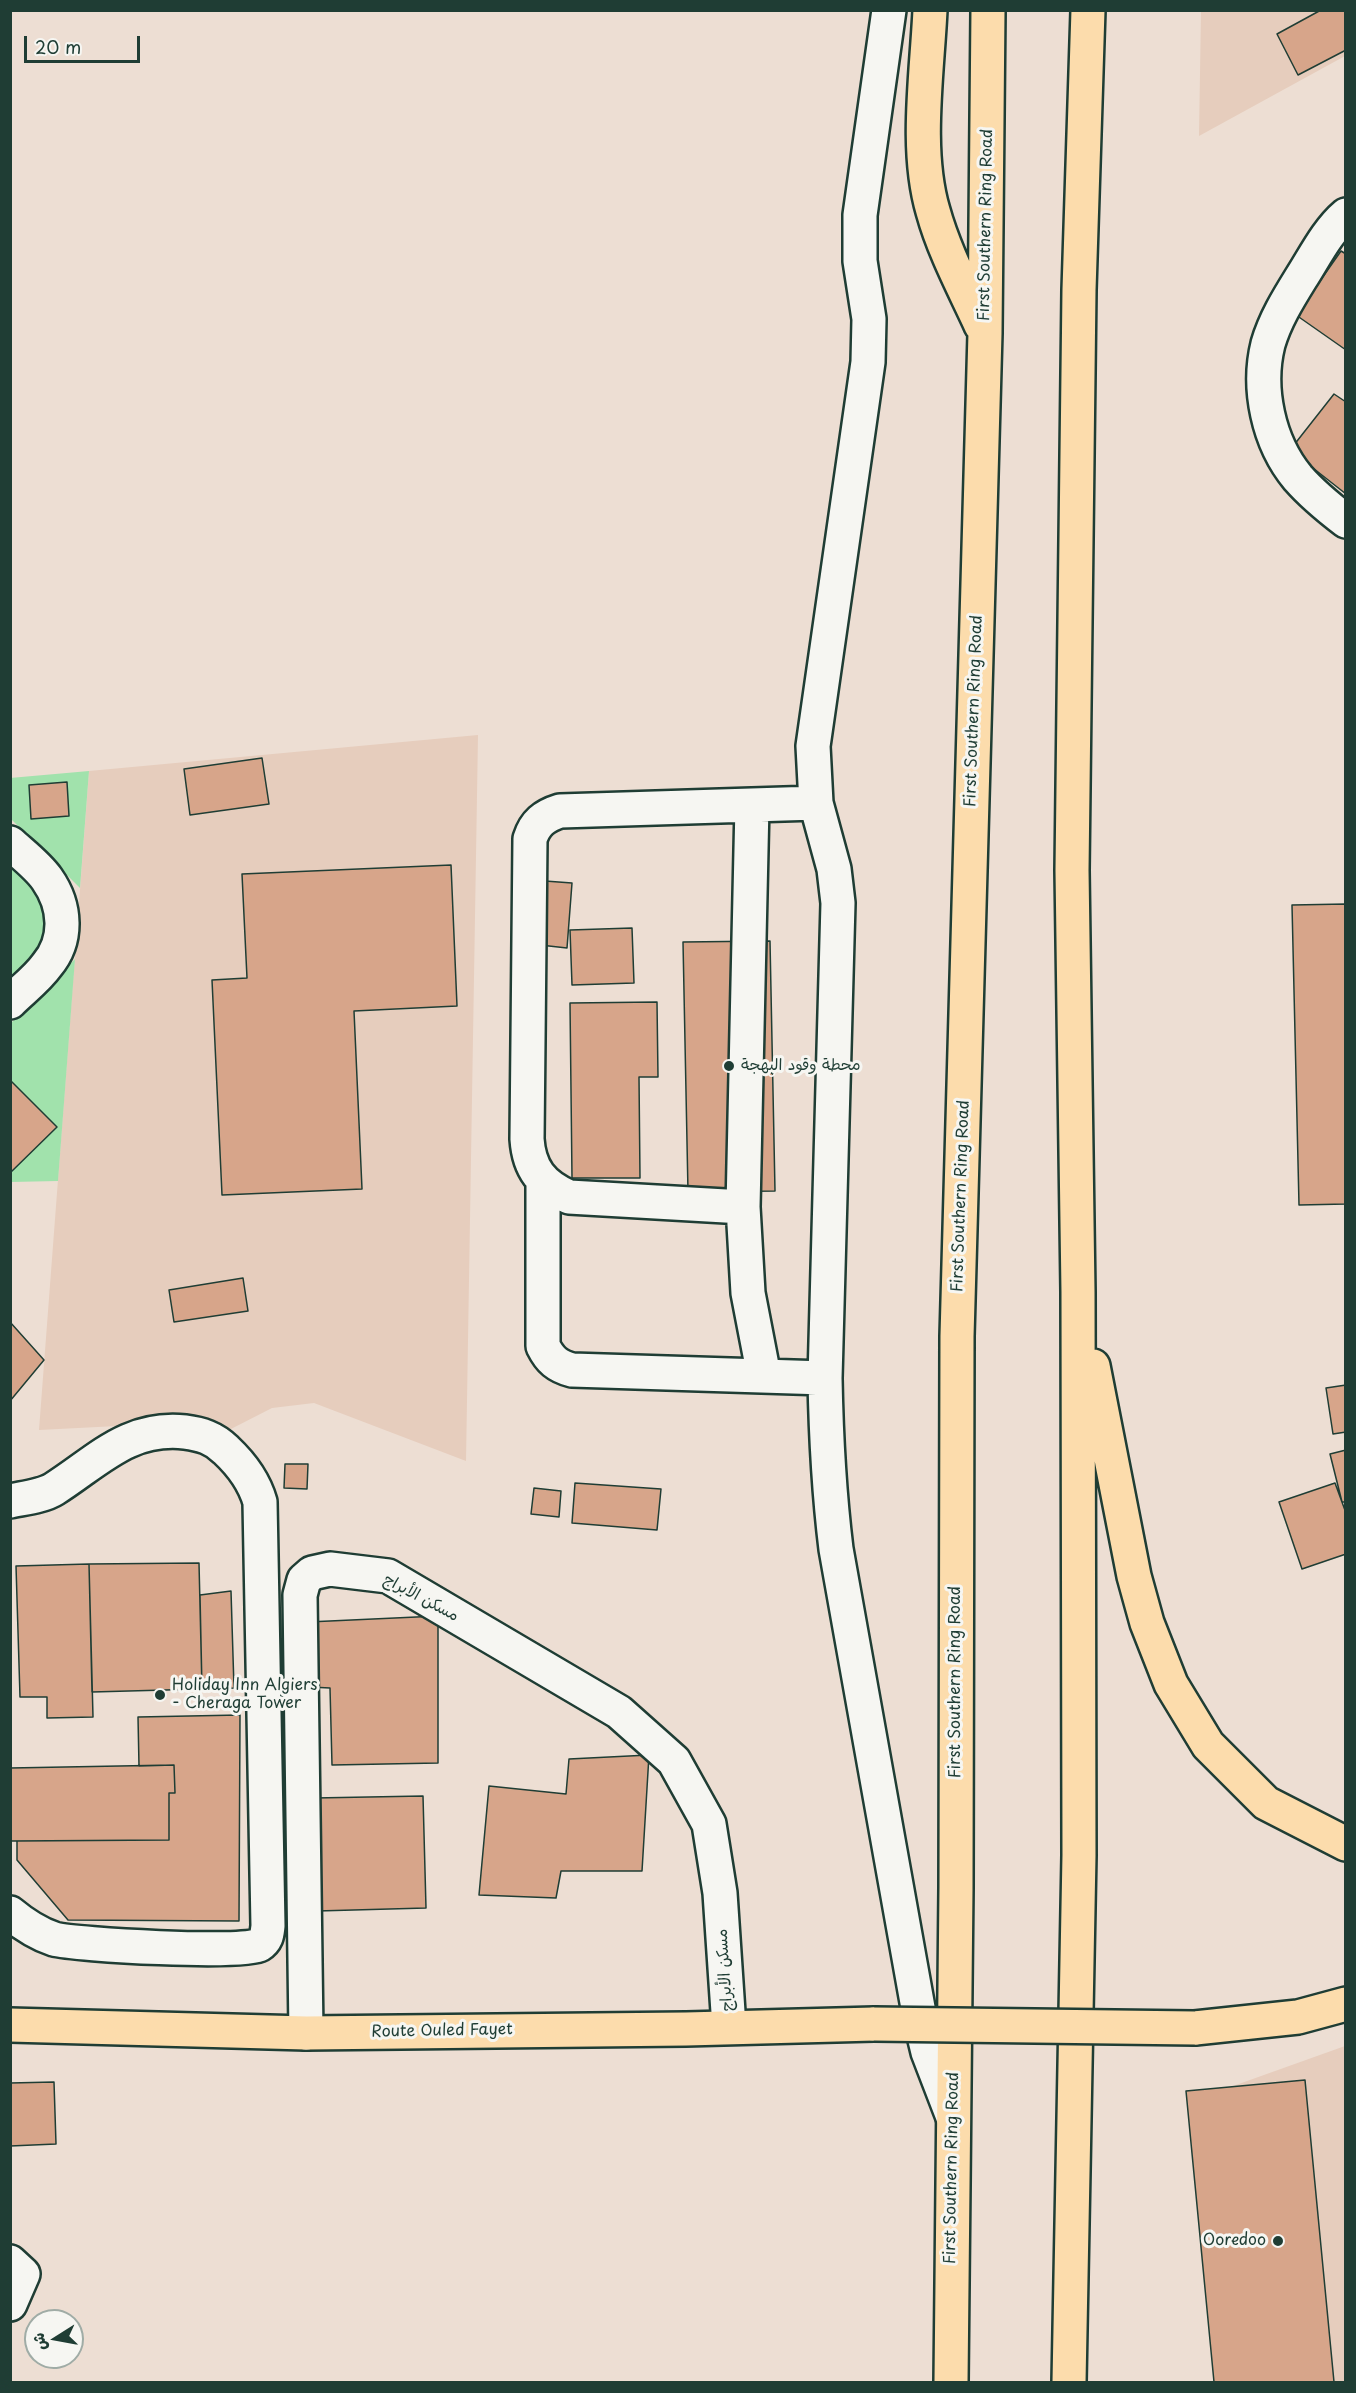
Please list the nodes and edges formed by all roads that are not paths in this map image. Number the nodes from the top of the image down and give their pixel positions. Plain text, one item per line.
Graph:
1 (889, 10) edge
2 (930, 10) edge
3 (988, 10) edge
4 (1089, 10) edge
5 (1346, 214) edge
6 (985, 333) junction
7 (1346, 521) edge
8 (816, 803) junction
9 (752, 805) junction
10 (10, 843) edge
11 (10, 1002) edge
12 (543, 1181) junction
13 (743, 1207) junction
14 (1078, 1292) junction
15 (764, 1376) junction
16 (825, 1378) junction
17 (10, 1501) edge
18 (1346, 1844) edge
19 (10, 1913) edge
20 (1346, 2004) edge
21 (10, 2025) edge
22 (729, 2027) junction
23 (306, 2033) junction
24 (953, 2117) junction
25 (10, 2262) edge
26 (10, 2304) edge
27 (951, 2382) edge
28 (1069, 2382) edge

1 - 8 street
2 - 6 main road
3 - 6 main road, First Southern Ring Road
4 - 14 main road
5 - 7 street
6 - 24 main road, First Southern Ring Road
8 - 9 street
8 - 16 street
9 - 12 street
9 - 13 street
10 - 11 street
12 - 13 street
12 - 15 street
13 - 15 street
14 - 18 main road
14 - 28 main road
15 - 16 street
16 - 24 street
17 - 19 street
20 - 22 main road, Route Ouled Fayet, bridge
21 - 23 main road, Route Ouled Fayet
22 - 23 main road, Route Ouled Fayet
22 - 23 street, مسكن الأبراج
24 - 27 main road, First Southern Ring Road
25 - 26 street

